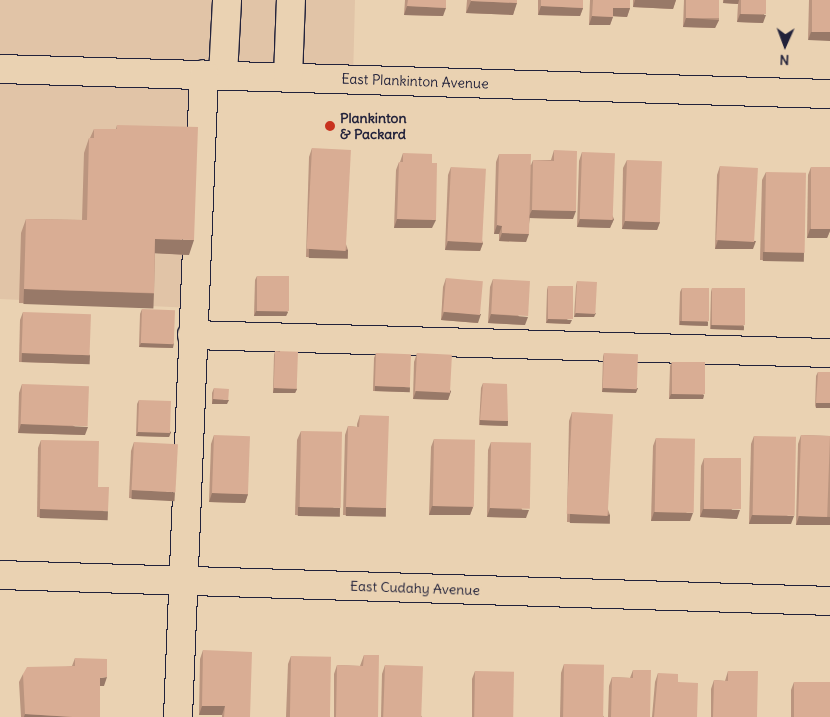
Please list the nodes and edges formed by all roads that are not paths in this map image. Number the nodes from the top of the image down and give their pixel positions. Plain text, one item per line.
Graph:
1 (227, 0) edge
2 (291, 0) edge
3 (0, 69) edge
4 (214, 75) junction
5 (288, 77) junction
6 (830, 94) edge
7 (192, 335) junction
8 (830, 353) edge
9 (0, 575) edge
10 (181, 580) junction
11 (830, 601) edge
12 (178, 717) edge

1 - 4 street
2 - 5 street
3 - 4 street, East Plankinton Avenue
4 - 5 street, East Plankinton Avenue
4 - 7 street
5 - 6 street, East Plankinton Avenue
7 - 8 street
7 - 10 street
9 - 10 street, East Cudahy Avenue
10 - 11 street, East Cudahy Avenue
10 - 12 street

